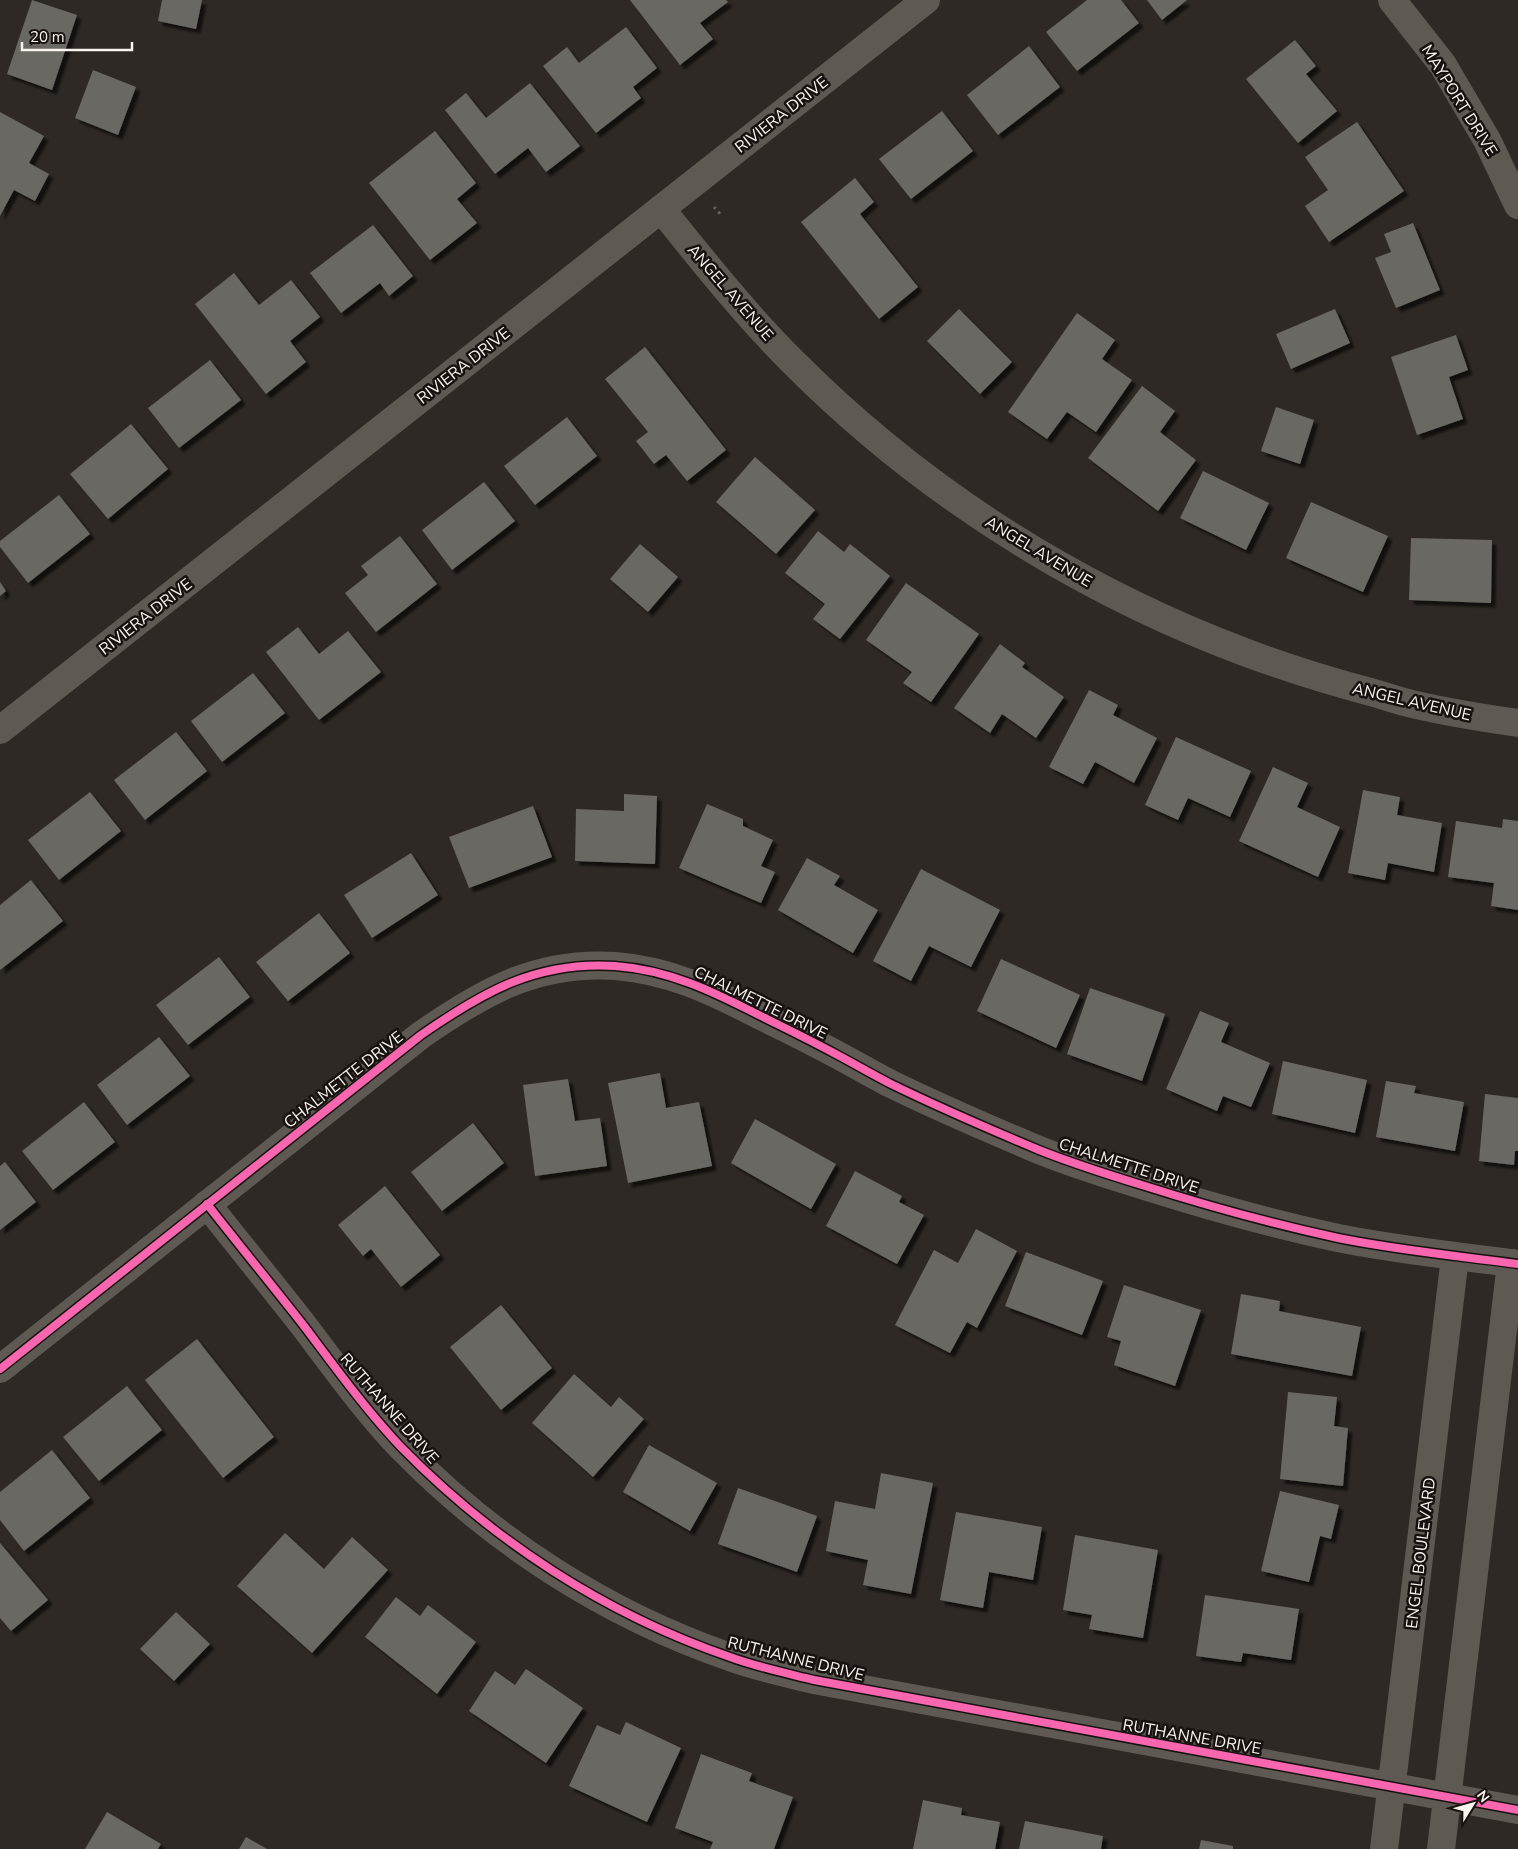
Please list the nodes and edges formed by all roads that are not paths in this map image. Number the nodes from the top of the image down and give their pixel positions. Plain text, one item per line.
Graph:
1 (926, 0) edge
2 (1392, 0) edge
3 (1518, 205) edge
4 (661, 209) junction
5 (1518, 724) edge
6 (0, 730) edge
7 (207, 1204) junction
8 (1455, 1257) junction
9 (1514, 1264) edge
10 (0, 1369) edge
11 (1392, 1786) junction
12 (1447, 1797) junction
13 (1518, 1810) edge
14 (1384, 1849) edge
15 (1441, 1849) edge

1 - 4 street, RIVIERA DRIVE
2 - 3 street, MAYPORT DRIVE
4 - 5 street, ANGEL AVENUE
4 - 6 street, RIVIERA DRIVE
7 - 8 street, CHALMETTE DRIVE
7 - 10 street, CHALMETTE DRIVE
7 - 11 street, RUTHANNE DRIVE
8 - 9 street, CHALMETTE DRIVE
8 - 11 street, ENGEL BOULEVARD
9 - 12 street
11 - 12 street, RUTHANNE DRIVE
11 - 14 street, ENGEL BOULEVARD
12 - 13 street, RUTHANNE DRIVE
12 - 15 street

